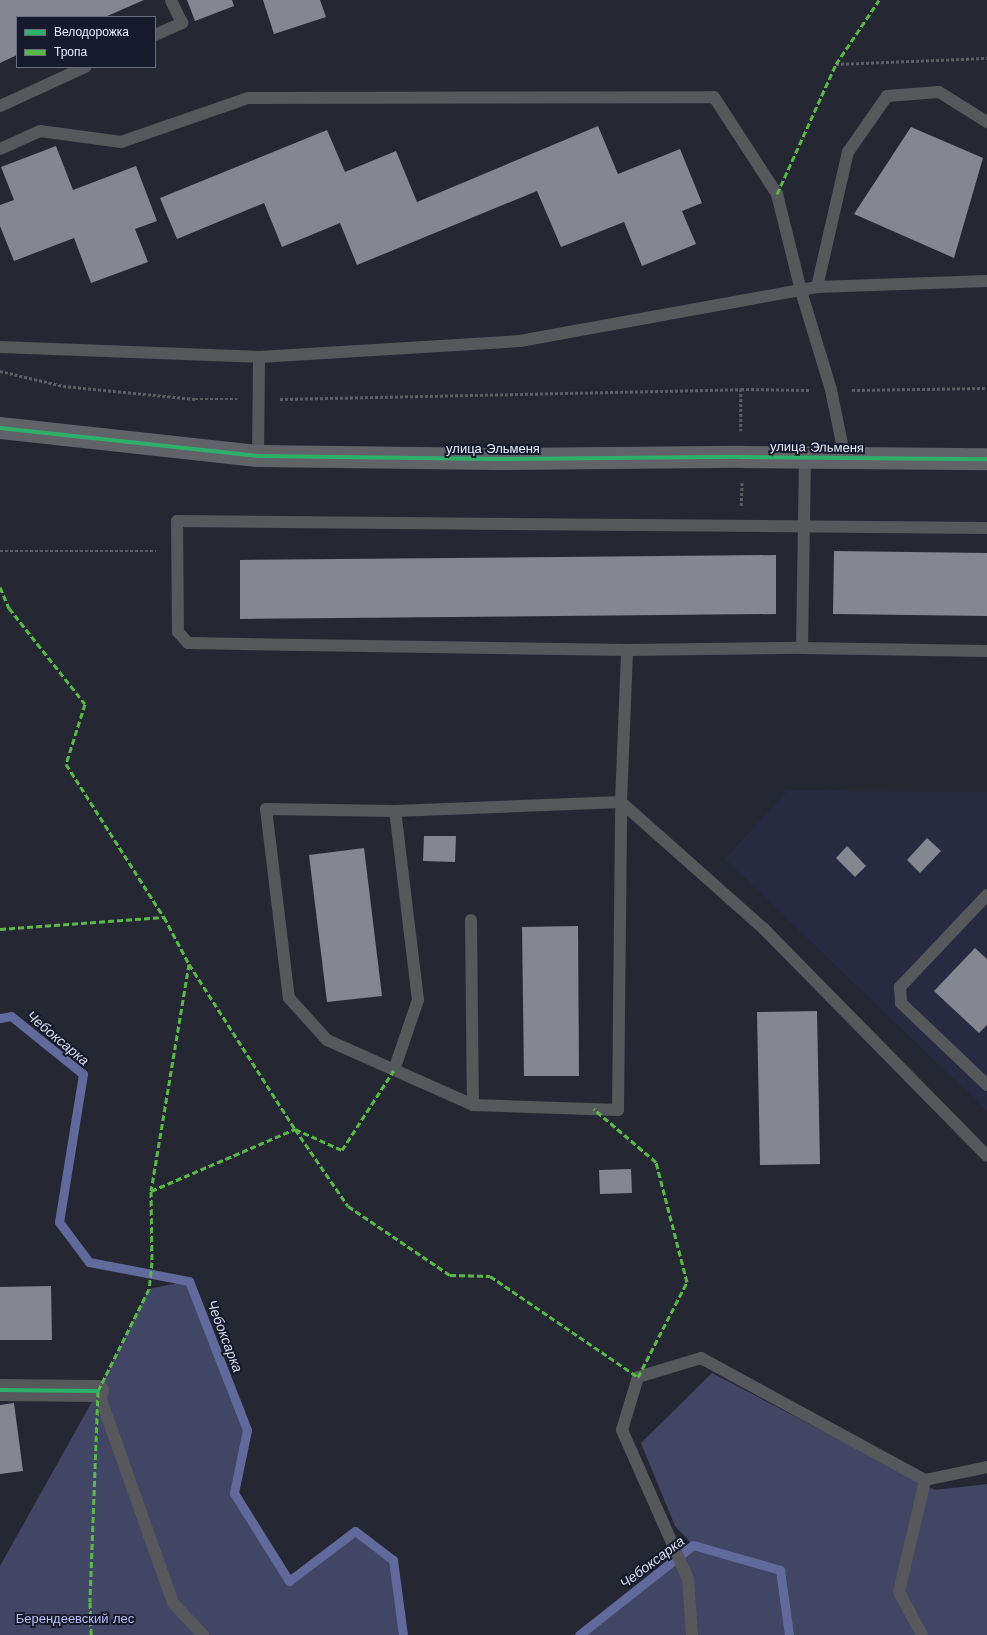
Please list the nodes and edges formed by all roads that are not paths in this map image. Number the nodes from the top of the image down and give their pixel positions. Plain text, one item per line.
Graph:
1 (171, 0) edge
2 (156, 35) edge
3 (83, 68) edge
4 (0, 106) edge
5 (987, 122) edge
6 (0, 149) edge
7 (987, 281) edge
8 (818, 287) junction
9 (801, 291) junction
10 (0, 346) edge
11 (260, 357) junction
12 (0, 428) edge
13 (258, 456) junction
14 (805, 458) junction
15 (845, 458) junction
16 (987, 459) edge
17 (805, 527) junction
18 (987, 528) edge
19 (802, 648) junction
20 (627, 650) junction
21 (987, 651) edge
22 (621, 802) junction
23 (395, 811) junction
24 (987, 895) edge
25 (471, 920) dead end
26 (394, 1070) junction
27 (987, 1085) edge
28 (473, 1105) junction
29 (987, 1156) edge
30 (0, 1390) edge
31 (98, 1391) joint
32 (987, 1468) edge
33 (925, 1480) junction
34 (203, 1635) edge
35 (692, 1635) edge
36 (922, 1635) edge

1 - 2 lane
3 - 4 lane
5 - 8 lane
6 - 9 lane
7 - 8 lane
8 - 9 lane
9 - 11 lane
9 - 15 lane
10 - 11 lane
11 - 13 lane
12 - 13 street, улица Эльменя
13 - 14 street, улица Эльменя
14 - 15 street, улица Эльменя
14 - 17 lane
15 - 16 street, улица Эльменя
17 - 18 lane
17 - 19 lane
17 - 20 lane
19 - 20 lane
19 - 21 lane
20 - 22 lane
22 - 23 lane
22 - 28 lane
22 - 29 lane
23 - 26 lane
23 - 26 lane
24 - 27 lane
25 - 28 lane
26 - 28 lane
30 - 31 street
31 - 34 lane
32 - 33 lane
33 - 35 lane
33 - 36 lane

